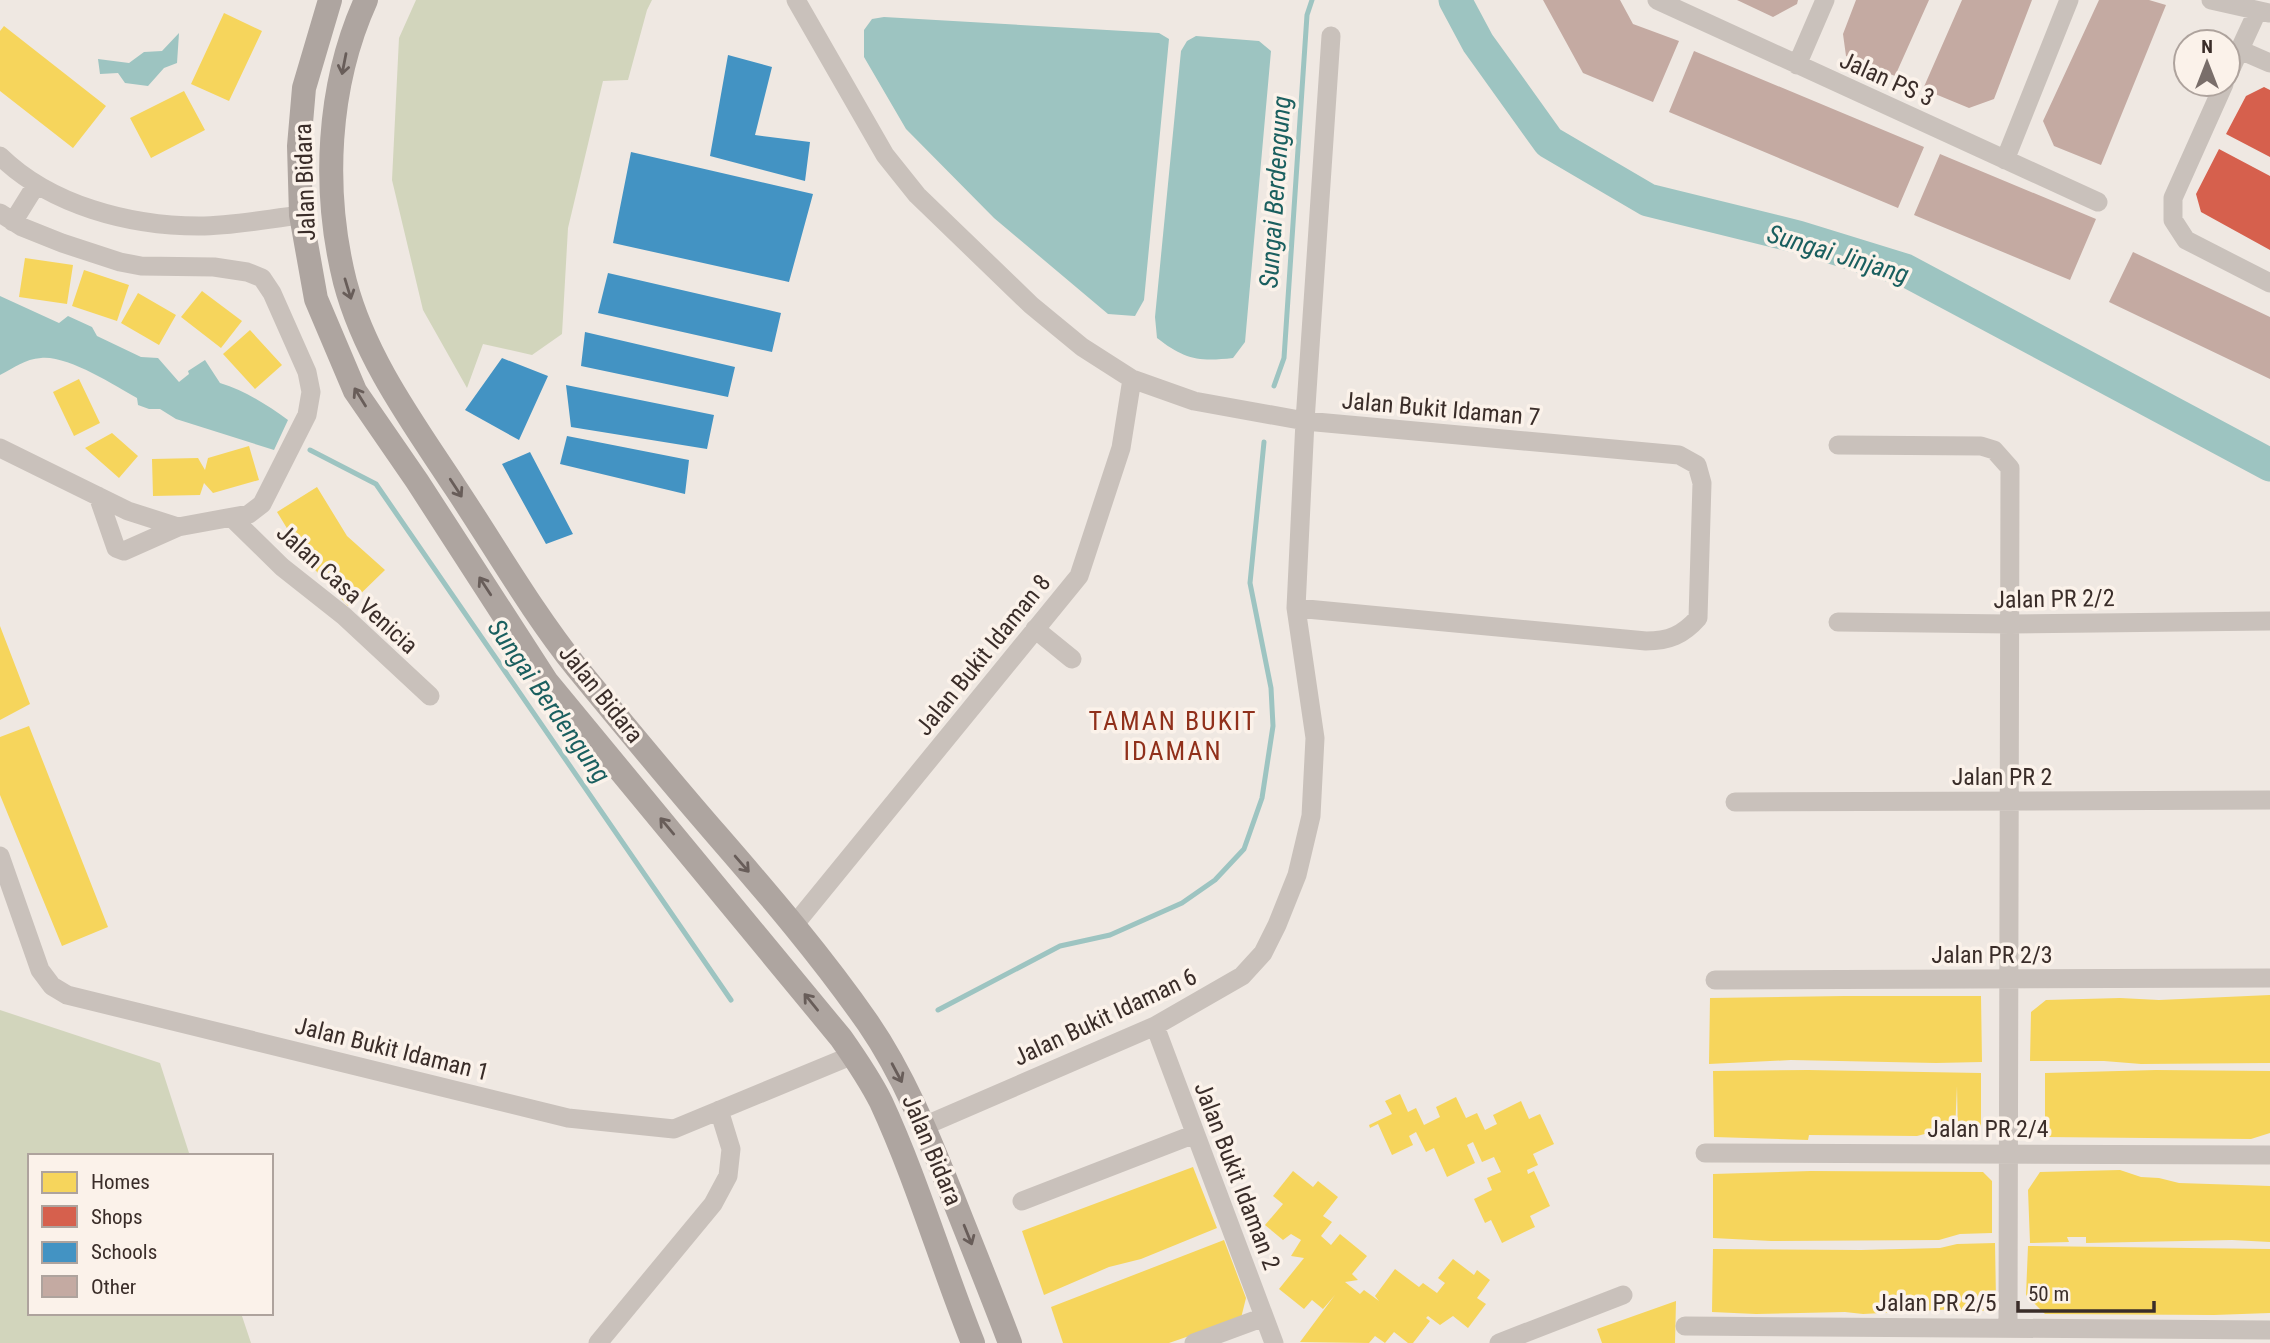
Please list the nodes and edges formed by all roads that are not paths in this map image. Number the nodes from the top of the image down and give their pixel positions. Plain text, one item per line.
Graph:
1 (330, 0) edge
2 (366, 0) edge
3 (796, 0) edge
4 (1657, 0) edge
5 (1825, 0) edge
6 (2069, 0) edge
7 (2211, 0) edge
8 (2264, 13) edge
9 (1331, 36) dead end
10 (2242, 47) edge
11 (2242, 51) edge
12 (2270, 63) edge
13 (1797, 65) junction
14 (2218, 98) edge
15 (0, 156) edge
16 (2005, 160) junction
17 (36, 185) junction
18 (2098, 202) dead end
19 (301, 215) junction
20 (7, 217) edge
21 (2270, 283) edge
22 (1132, 379) junction
23 (1305, 421) junction
24 (1838, 445) dead end
25 (0, 448) edge
26 (98, 496) junction
27 (232, 518) junction
28 (178, 527) junction
29 (1296, 608) junction
30 (2270, 621) edge
31 (1838, 622) dead end
32 (2010, 624) junction
33 (1035, 629) junction
34 (1072, 659) dead end
35 (430, 696) dead end
36 (2270, 800) edge
37 (1735, 802) dead end
38 (2009, 802) junction
39 (0, 856) edge
40 (9, 908) edge
41 (794, 924) junction
42 (2270, 978) edge
43 (1715, 980) dead end
44 (2009, 980) junction
45 (1155, 1026) junction
46 (853, 1055) junction
47 (719, 1110) junction
48 (924, 1126) junction
49 (1195, 1134) junction
50 (1705, 1153) dead end
51 (2008, 1154) junction
52 (2270, 1155) edge
53 (1022, 1201) dead end
54 (1623, 1295) dead end
55 (1264, 1317) junction
56 (1685, 1326) dead end
57 (2008, 1327) junction
58 (2270, 1330) edge
59 (2210, 1336) edge
60 (598, 1343) edge
61 (973, 1343) edge
62 (1010, 1343) edge
63 (1194, 1343) edge
64 (1274, 1343) edge
65 (1499, 1343) edge

1 - 19 main road, Jalan Bidara
2 -> 41 main road, Jalan Bidara
3 - 22 street, Jalan Bukit Idaman 7
4 - 13 street, Jalan PS 3
5 - 13 street
6 - 16 street
7 - 8 street
8 - 10 street
9 - 23 street, Jalan Bukit Idaman 6
11 - 12 street
13 - 16 street, Jalan PS 3
14 - 21 street
15 - 17 street
16 - 18 street, Jalan PS 3
17 - 19 street
17 - 20 street
46 -> 19 main road, Jalan Bidara
20 - 27 street, Jalan Casa Venicia
22 - 23 street, Jalan Bukit Idaman 7
22 - 33 street, Jalan Bukit Idaman 8
23 - 29 street, Jalan Bukit Idaman 6
23 - 29 street, Jalan Bukit Idaman 7
24 - 32 street
25 - 26 street, Jalan Casa Venicia
26 - 28 street, Jalan Casa Venicia
26 - 28 street, Jalan Casa Venicia
27 - 28 street, Jalan Casa Venicia
27 - 35 street, Jalan Casa Venicia
29 - 45 street, Jalan Bukit Idaman 6
30 - 32 street, Jalan PR 2/2
31 - 32 street, Jalan PR 2/2
32 - 38 street
33 - 34 street
33 - 41 street, Jalan Bukit Idaman 8
36 - 38 street, Jalan PR 2
37 - 38 street, Jalan PR 2
38 - 44 street
39 - 40 street, Jalan Bukit Idaman 1
40 - 47 street, Jalan Bukit Idaman 1
41 -> 48 main road, Jalan Bidara
42 - 44 street, Jalan PR 2/3
43 - 44 street, Jalan PR 2/3
44 - 51 street
45 - 48 street, Jalan Bukit Idaman 6
45 - 49 street, Jalan Bukit Idaman 2
46 - 47 street, Jalan Bukit Idaman 1
46 - 61 main road, Jalan Bidara
47 - 60 street
48 -> 62 main road, Jalan Bidara
49 - 53 street
49 - 55 street, Jalan Bukit Idaman 2
50 - 51 street, Jalan PR 2/4
51 - 52 street, Jalan PR 2/4
51 - 57 street
54 - 65 street
55 - 63 street
55 - 64 street, Jalan Bukit Idaman 2
56 - 57 street, Jalan PR 2/5
57 - 59 street, Jalan PR 2/5
58 - 59 street, Jalan PR 2/5

